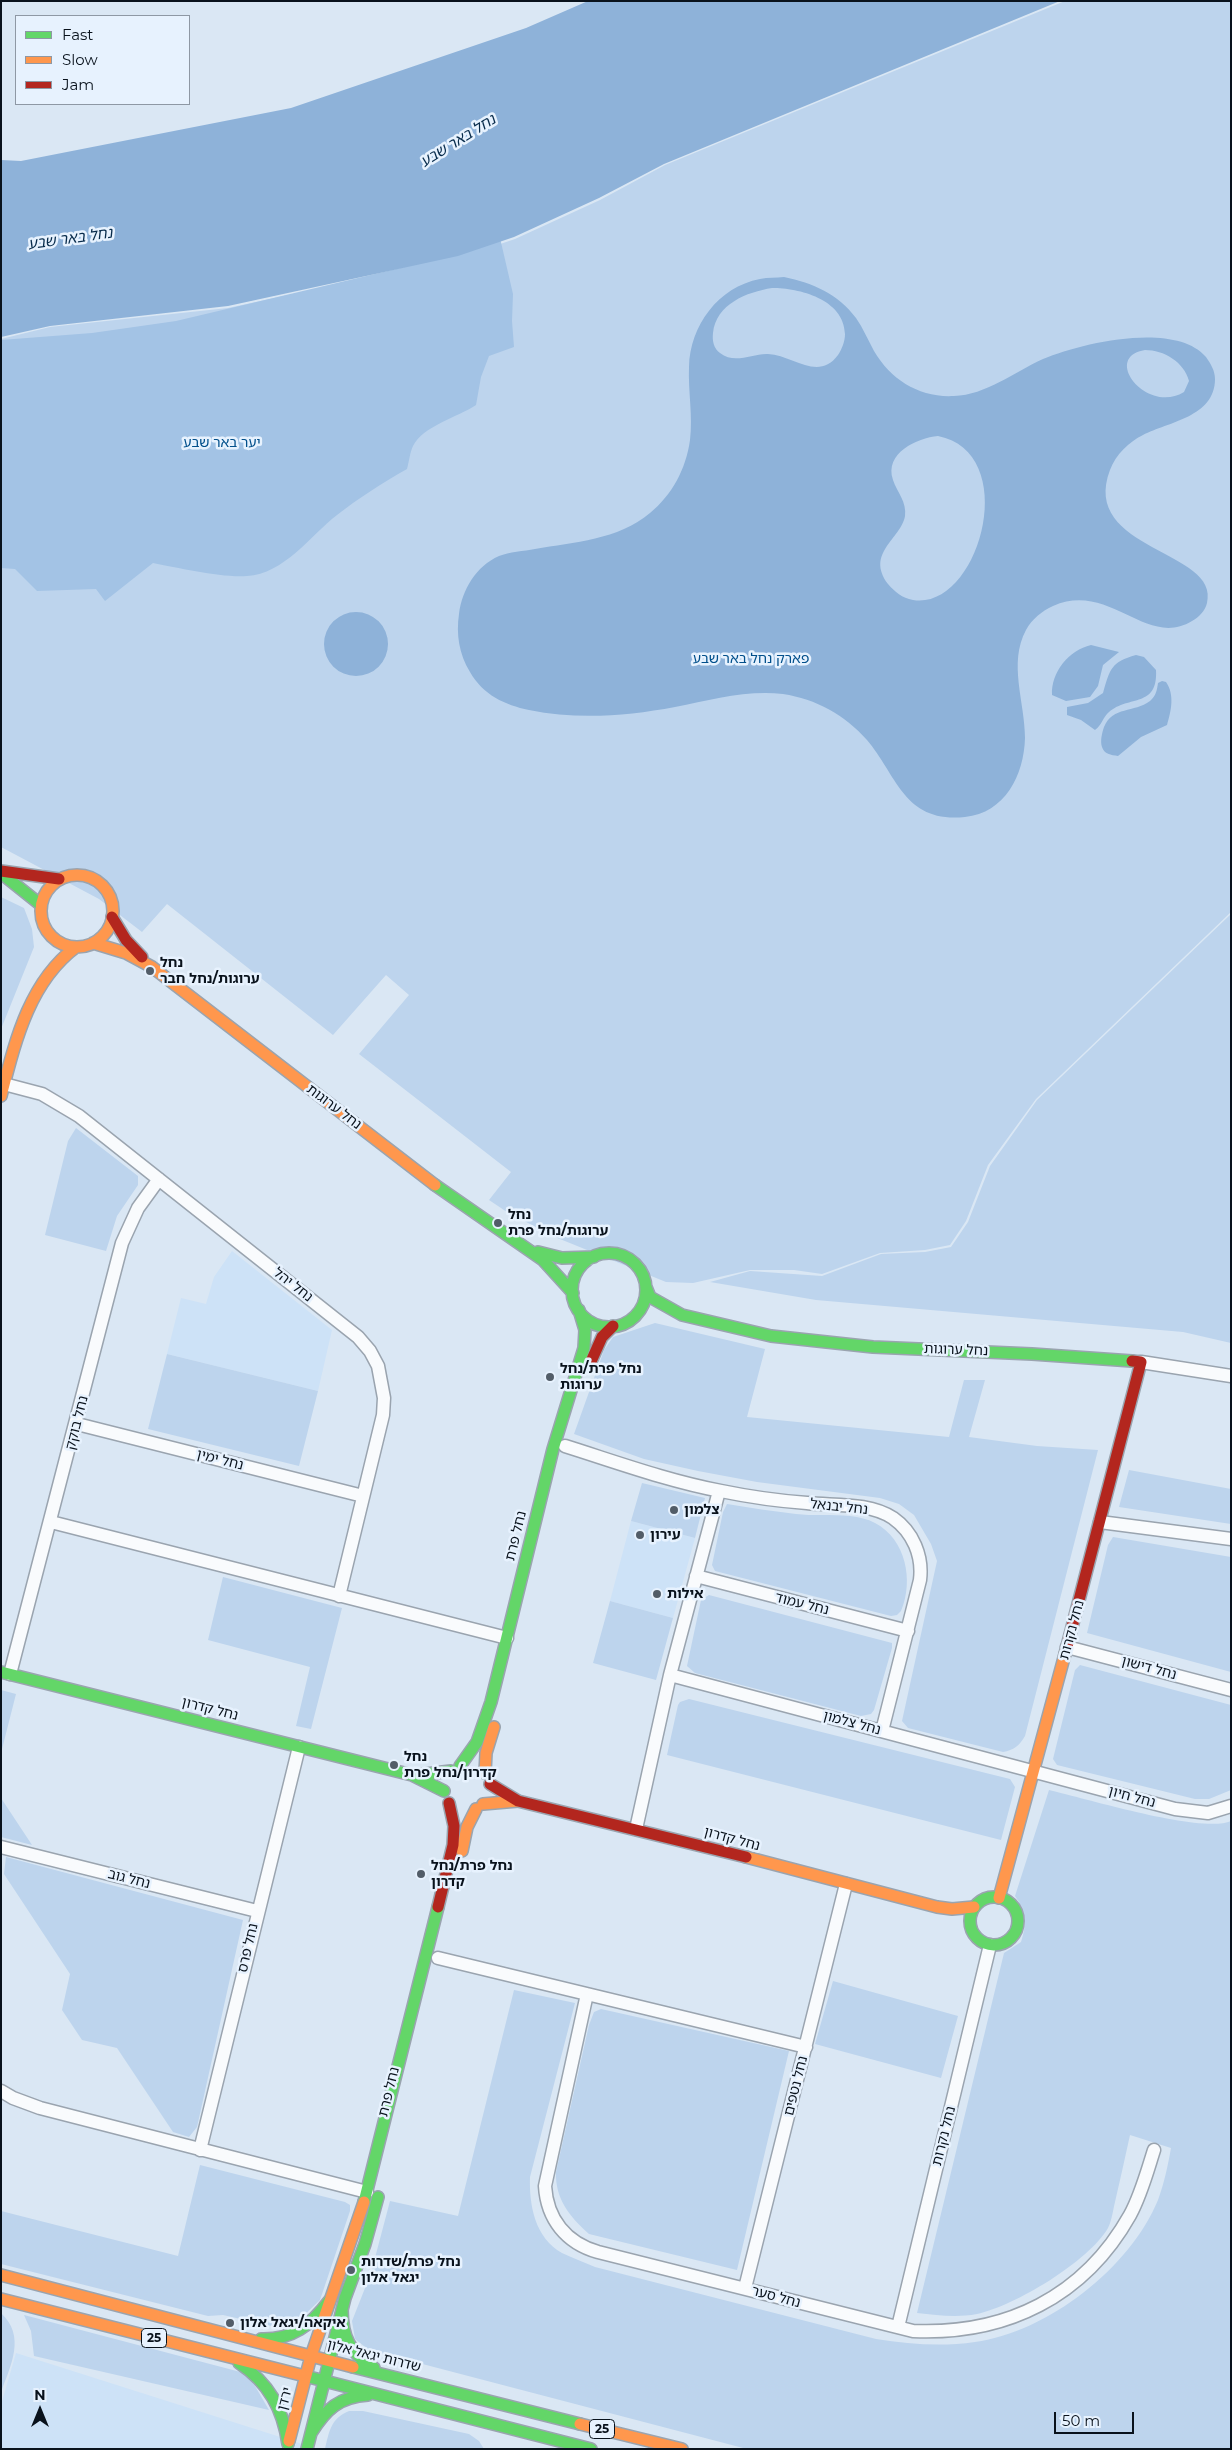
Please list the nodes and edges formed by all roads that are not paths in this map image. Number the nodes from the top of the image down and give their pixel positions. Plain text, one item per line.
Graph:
1 (1, 872) edge
2 (59, 879) junction
3 (41, 905) junction
4 (112, 917) junction
5 (47, 932) junction
6 (92, 944) junction
7 (76, 947) junction
8 (152, 967) junction
9 (45, 978) junction
10 (3, 1090) edge
11 (159, 1179) junction
12 (518, 1244) junction
13 (594, 1257) junction
14 (646, 1287) junction
15 (573, 1293) junction
16 (579, 1310) junction
17 (637, 1314) junction
18 (682, 1315) junction
19 (613, 1326) junction
20 (1141, 1362) junction
21 (1231, 1376) edge
22 (77, 1424) junction
23 (565, 1446) junction
24 (719, 1490) junction
25 (363, 1496) junction
26 (51, 1522) junction
27 (1100, 1522) junction
28 (1231, 1539) edge
29 (696, 1576) junction
30 (339, 1596) junction
31 (908, 1631) junction
32 (507, 1638) junction
33 (1067, 1647) junction
34 (515, 1654) dead end
35 (6, 1673) edge
36 (511, 1673) dead end
37 (670, 1675) junction
38 (1231, 1690) edge
39 (882, 1731) junction
40 (299, 1747) junction
41 (456, 1768) junction
42 (1035, 1771) junction
43 (485, 1773) junction
44 (412, 1775) junction
45 (490, 1784) junction
46 (444, 1791) junction
47 (518, 1802) junction
48 (450, 1803) junction
49 (1231, 1806) edge
50 (480, 1807) junction
51 (636, 1829) junction
52 (1, 1846) edge
53 (846, 1884) junction
54 (999, 1898) junction
55 (937, 1907) junction
56 (974, 1907) junction
57 (257, 1911) junction
58 (970, 1922) junction
59 (990, 1945) junction
60 (437, 1963) joint
61 (587, 1994) junction
62 (806, 2048) junction
63 (1, 2091) edge
64 (200, 2150) junction
65 (1154, 2150) dead end
66 (380, 2187) dead end
67 (367, 2192) junction
68 (1, 2276) edge
69 (745, 2288) junction
70 (1, 2299) edge
71 (329, 2301) junction
72 (342, 2309) junction
73 (898, 2327) junction
74 (238, 2337) junction
75 (311, 2356) junction
76 (231, 2358) junction
77 (329, 2361) junction
78 (384, 2374) junction
79 (306, 2376) junction
80 (324, 2381) junction
81 (379, 2395) junction
82 (311, 2433) junction
83 (288, 2447) edge
84 (307, 2449) edge
85 (591, 2449) edge
86 (682, 2449) edge

1 - 2 main road
1 - 3 main road
2 - 3 main road
2 - 4 main road
3 - 5 main road
4 - 6 main road
4 - 8 main road, נחל ערוגות
5 - 7 main road
5 - 9 main road
6 - 7 main road
6 - 8 main road, נחל ערוגות
7 - 9 main road
8 - 12 main road, נחל ערוגות
9 - 10 main road
10 - 11 street, נחל יהל
11 - 22 street, נחל בוקק
11 - 25 street, נחל יהל
12 - 13 main road, נחל ערוגות
12 - 15 main road, נחל ערוגות
13 - 14 main road
13 - 15 main road
14 - 17 main road
14 - 18 main road, נחל ערוגות
15 - 16 main road
16 - 19 main road
16 - 32 main road, נחל פרת
17 - 18 main road, נחל ערוגות
17 - 19 main road
18 - 20 main road, נחל ערוגות
19 - 23 main road, נחל פרת
20 - 21 street, נחל ערוגות
20 - 27 main road, נחל נקרות
22 - 25 street, נחל ימין
22 - 26 street, נחל בוקק
23 - 24 street, נחל יבנאל
23 - 34 main road, נחל פרת
24 - 29 street
24 - 31 street, נחל יבנאל
25 - 30 street, נחל יהל
26 - 30 street
26 - 35 street, נחל בוקק
27 - 28 street
27 - 33 main road, נחל נקרות
29 - 31 street, נחל עמוד
29 - 37 street
30 - 32 street
31 - 39 street, נחל יבנאל
32 - 41 main road, נחל פרת
33 - 38 street, נחל דישון
33 - 42 main road, נחל נקרות
35 - 40 main road, נחל קדרון
36 - 43 main road
37 - 39 street, נחל צלמון
37 - 51 street
39 - 42 street, נחל צלמון
40 - 44 main road, נחל קדרון
40 - 57 street, נחל פרס
41 - 43 main road
41 - 44 main road, נחל קדרון
41 - 46 main road
42 - 49 street, נחל חיון
42 - 54 main road, נחל נקרות
43 - 45 main road
44 - 46 main road, נחל קדרון
45 - 47 main road, נחל קדרון
45 - 50 main road
46 - 48 main road
47 - 50 main road, נחל קדרון
47 - 51 main road, נחל קדרון
48 - 50 main road
48 - 67 main road, נחל פרת
50 - 60 main road
51 - 53 main road, נחל קדרון
52 - 57 street, נחל גוב
53 - 55 main road, נחל קדרון
53 - 62 street, נחל נטפים
54 - 56 main road
54 - 59 main road
55 - 56 main road, נחל קדרון
55 - 58 main road, נחל קדרון
56 - 58 main road
57 - 64 street, נחל פרס
58 - 59 main road
59 - 73 street, נחל נקרות
60 - 61 street
61 - 62 street
61 - 69 street, נחל סער
62 - 69 street, נחל נטפים
63 - 64 street
64 - 67 street
65 - 73 street, נחל סער
66 - 72 main road
67 - 71 main road, נחל פרת
68 - 74 main road, שדרות יגאל אלון / 25
69 - 73 street, נחל סער
70 - 76 main road, 25
71 - 74 main road
71 - 75 main road, נחל פרת
72 - 77 main road
72 - 78 main road
74 - 75 main road, שדרות יגאל אלון / 25
75 - 77 main road, שדרות יגאל אלון / 25
75 - 79 main road, ירדן
76 - 79 main road, 25
76 - 83 main road
77 - 78 main road, שדרות יגאל אלון / 25
77 - 80 main road
78 - 86 main road, שדרות יגאל אלון / 25
79 - 80 main road, 25
79 - 83 main road, ירדן
80 - 81 main road, 25
80 - 82 main road
81 - 82 main road
81 - 85 main road, 25
82 - 84 main road

